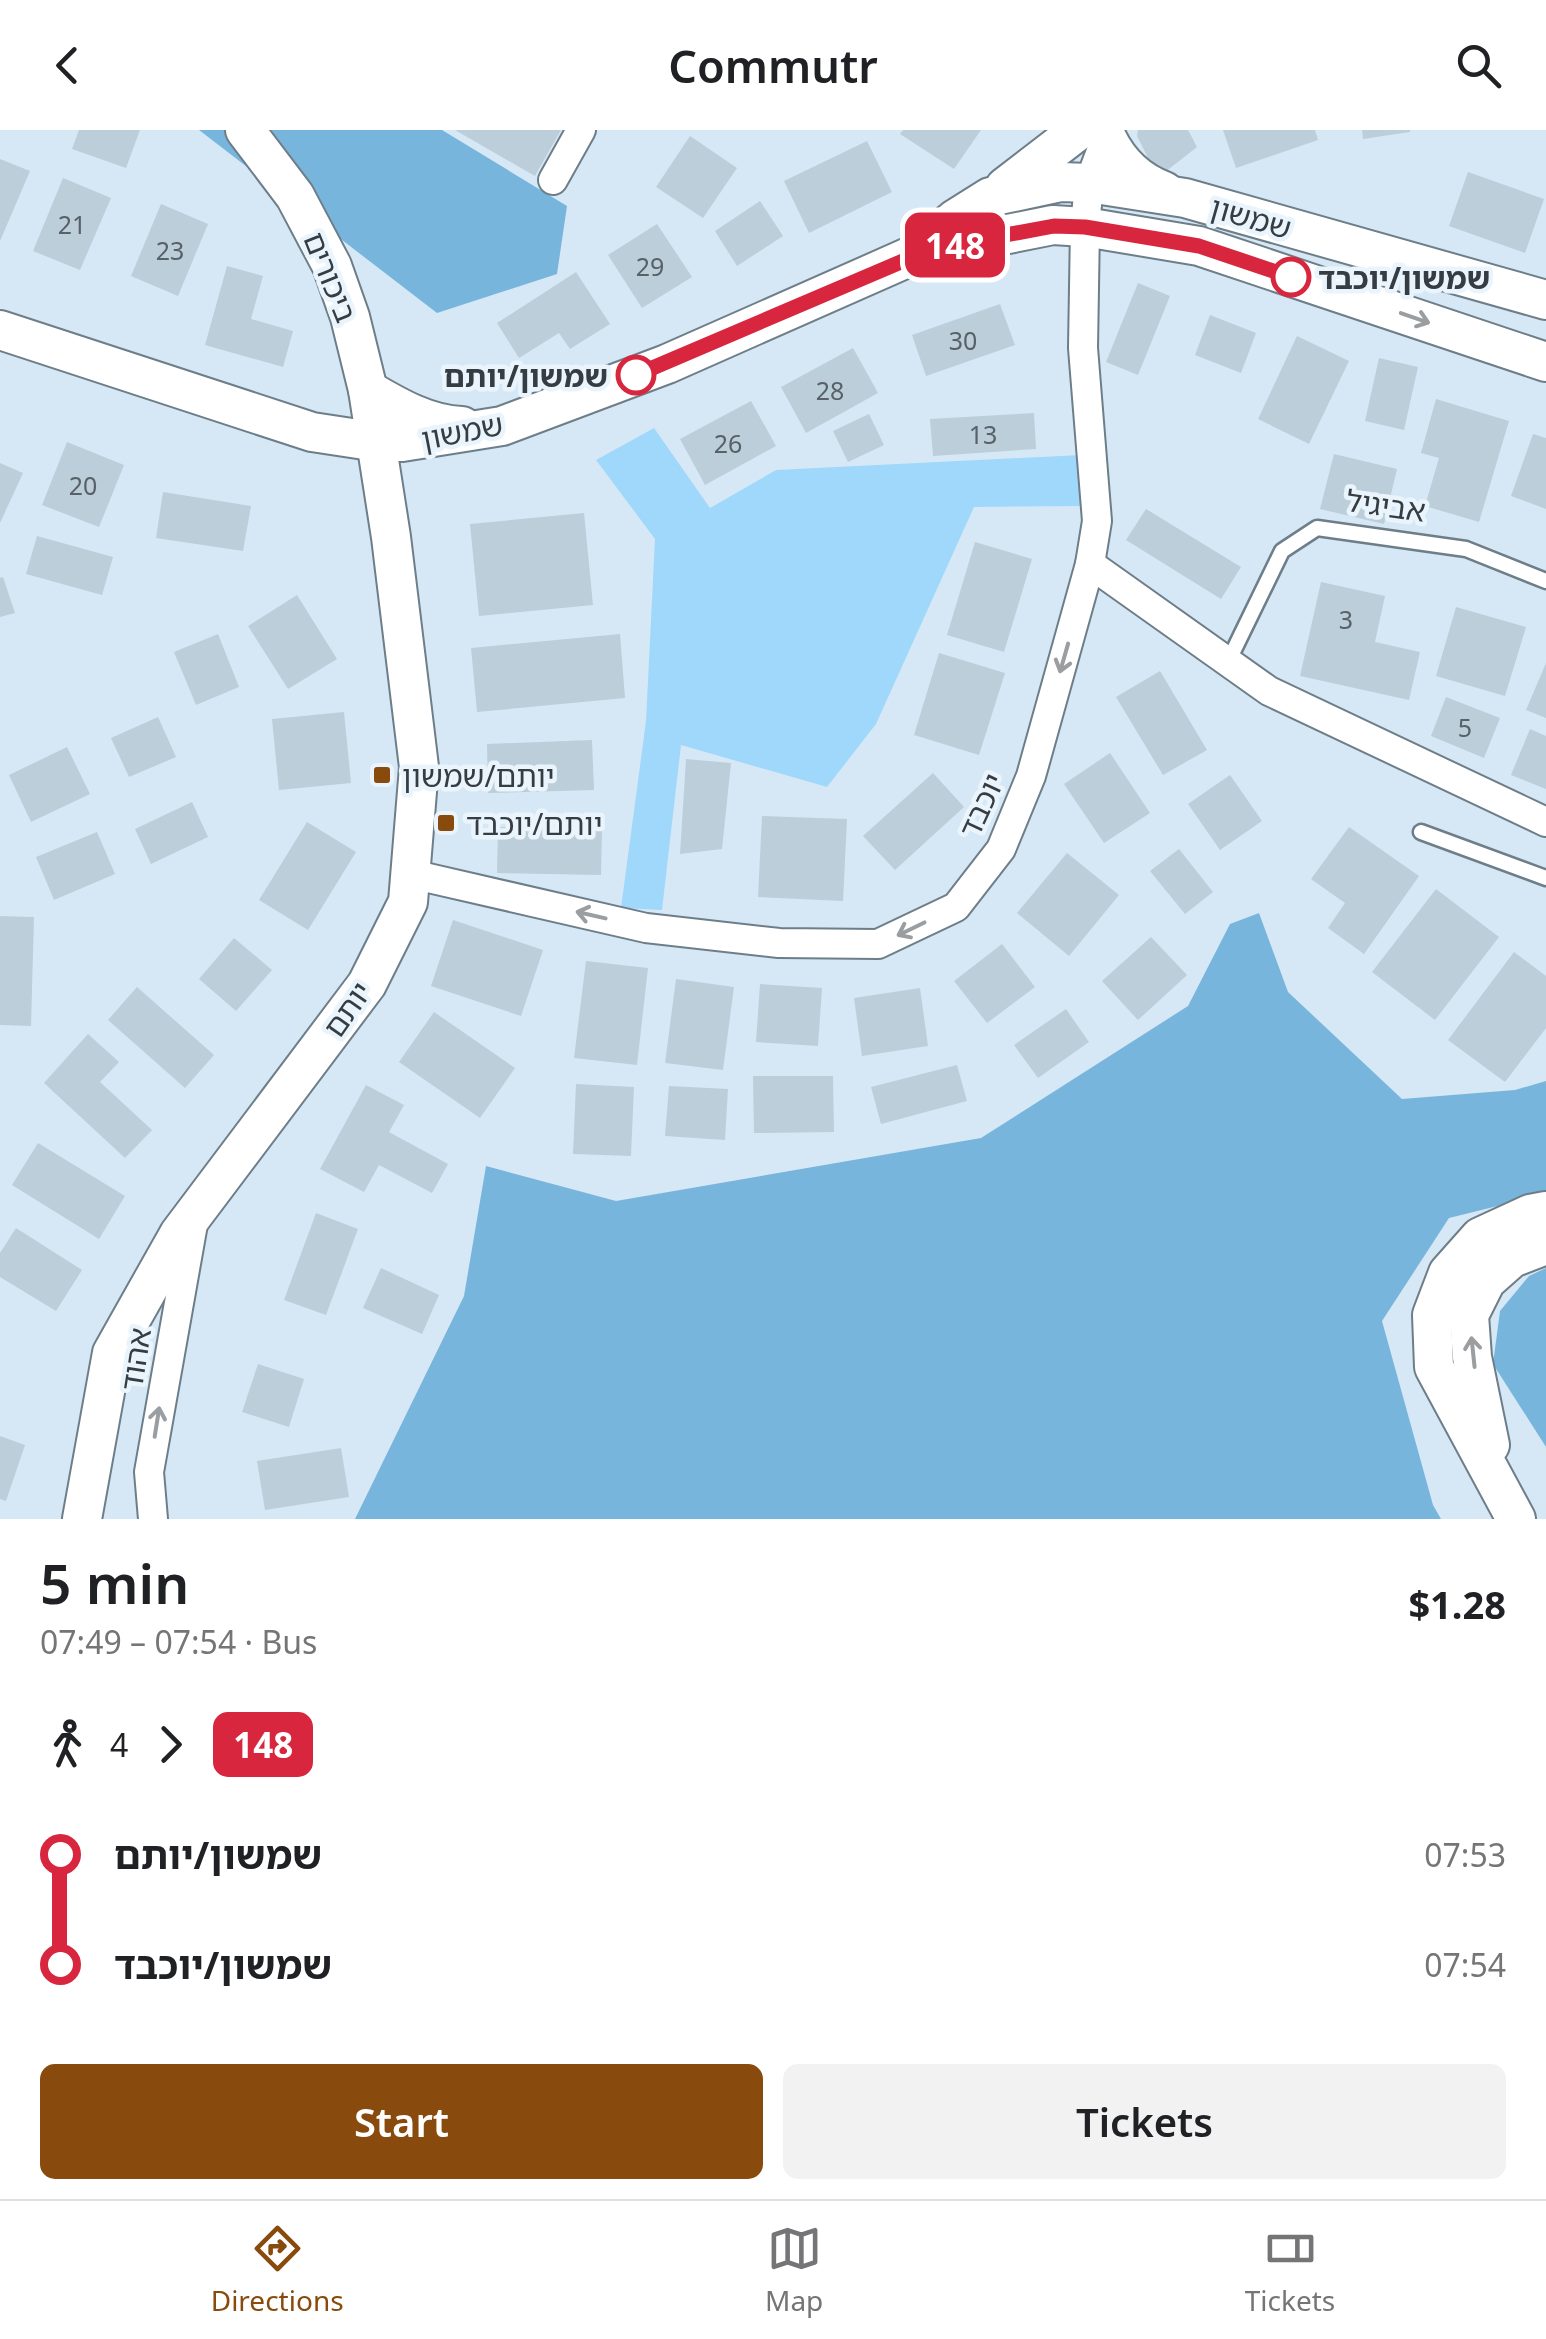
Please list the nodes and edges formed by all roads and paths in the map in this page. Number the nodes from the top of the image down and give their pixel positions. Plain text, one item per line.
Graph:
1 (245, 130) edge
2 (581, 130) edge
3 (1098, 132) edge
4 (553, 180) dead end
5 (1090, 183) junction
6 (990, 197) junction
7 (1185, 198) junction
8 (1085, 227) junction
9 (910, 258) junction
10 (1546, 300) edge
11 (0, 330) edge
12 (1546, 362) edge
13 (368, 390) junction
14 (502, 426) junction
15 (312, 432) junction
16 (432, 438) junction
17 (378, 442) junction
18 (387, 512) junction
19 (1090, 564) junction
20 (1546, 581) edge
21 (1228, 662) junction
22 (1546, 822) edge
23 (1421, 832) dead end
24 (410, 874) junction
25 (1546, 878) edge
26 (196, 1211) junction
27 (1546, 1211) edge
28 (1546, 1245) edge
29 (1497, 1482) junction
30 (82, 1519) edge
31 (154, 1519) edge
32 (1516, 1519) edge

1 - 13 street, ביכורים
2 - 4 street
3 - 5 street, יוכבד
3 - 6 street
3 - 7 street
5 - 6 street, שמשון
5 - 7 street, שמשון
5 - 8 street, יוכבד
6 - 9 street, שמשון
7 - 10 street, שמשון
8 - 9 street, שמשון
8 -> 12 street, שמשון
8 - 19 street, יוכבד
9 - 14 street, שמשון
11 - 15 street, שמשון
13 - 14 street
13 - 15 street
13 - 17 street, ביכורים
14 - 16 street, שמשון
15 - 17 street, שמשון
15 - 18 street
16 - 17 street, שמשון
16 - 18 street
17 - 18 street, יותם
18 - 24 street, יותם
19 - 21 street
19 -> 24 street, יוכבד
20 - 21 lane, אביגיל
21 - 22 street
23 - 25 lane
24 - 26 street, יותם
26 - 30 street, יותם
31 -> 26 street, אהוד
27 - 29 street
29 -> 28 street
29 - 32 street

